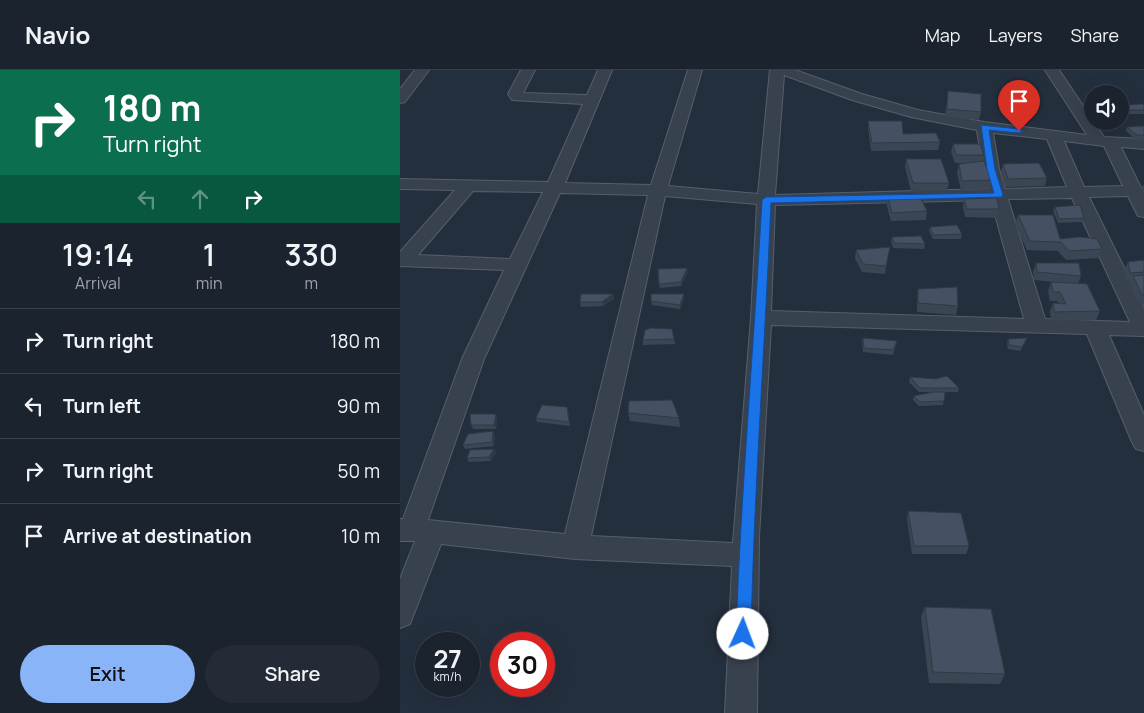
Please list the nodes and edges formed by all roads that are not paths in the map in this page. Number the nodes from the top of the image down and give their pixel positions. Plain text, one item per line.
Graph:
1 (422, 70) edge
2 (528, 70) edge
3 (605, 70) edge
4 (694, 70) edge
5 (778, 70) edge
6 (782, 70) edge
7 (1052, 70) edge
8 (400, 100) edge
9 (593, 100) junction
10 (984, 127) junction
11 (1054, 135) junction
12 (1105, 141) junction
13 (1144, 144) edge
14 (400, 184) edge
15 (468, 186) junction
16 (554, 188) junction
17 (658, 190) junction
18 (1134, 191) junction
19 (1078, 193) junction
20 (999, 195) junction
21 (766, 200) junction
22 (1144, 212) edge
23 (401, 260) edge
24 (516, 265) junction
25 (761, 318) junction
26 (1037, 327) junction
27 (1095, 328) junction
28 (1144, 329) edge
29 (1144, 442) edge
30 (415, 531) edge
31 (575, 547) junction
32 (746, 555) junction
33 (400, 615) edge
34 (741, 713) edge

1 - 8 street
2 - 9 street
3 - 9 street
4 - 17 street
5 - 21 street
6 - 10 street
7 - 12 street
9 - 16 street
10 - 11 street
10 - 20 street
11 - 12 street
11 - 19 street
12 - 13 street
12 - 18 street
14 - 15 street
15 - 16 street
15 - 23 street
16 - 17 street
16 - 24 street
17 - 21 street
17 - 31 street
18 - 19 street
18 - 22 street
19 - 20 street
19 - 28 street
20 - 21 street
20 - 26 street
21 - 25 street
23 - 24 street
24 - 30 street
25 - 26 street
25 - 32 street
26 - 27 street
27 - 28 street
27 - 29 street
30 - 31 street
30 - 33 street
31 - 32 street
32 - 34 street

